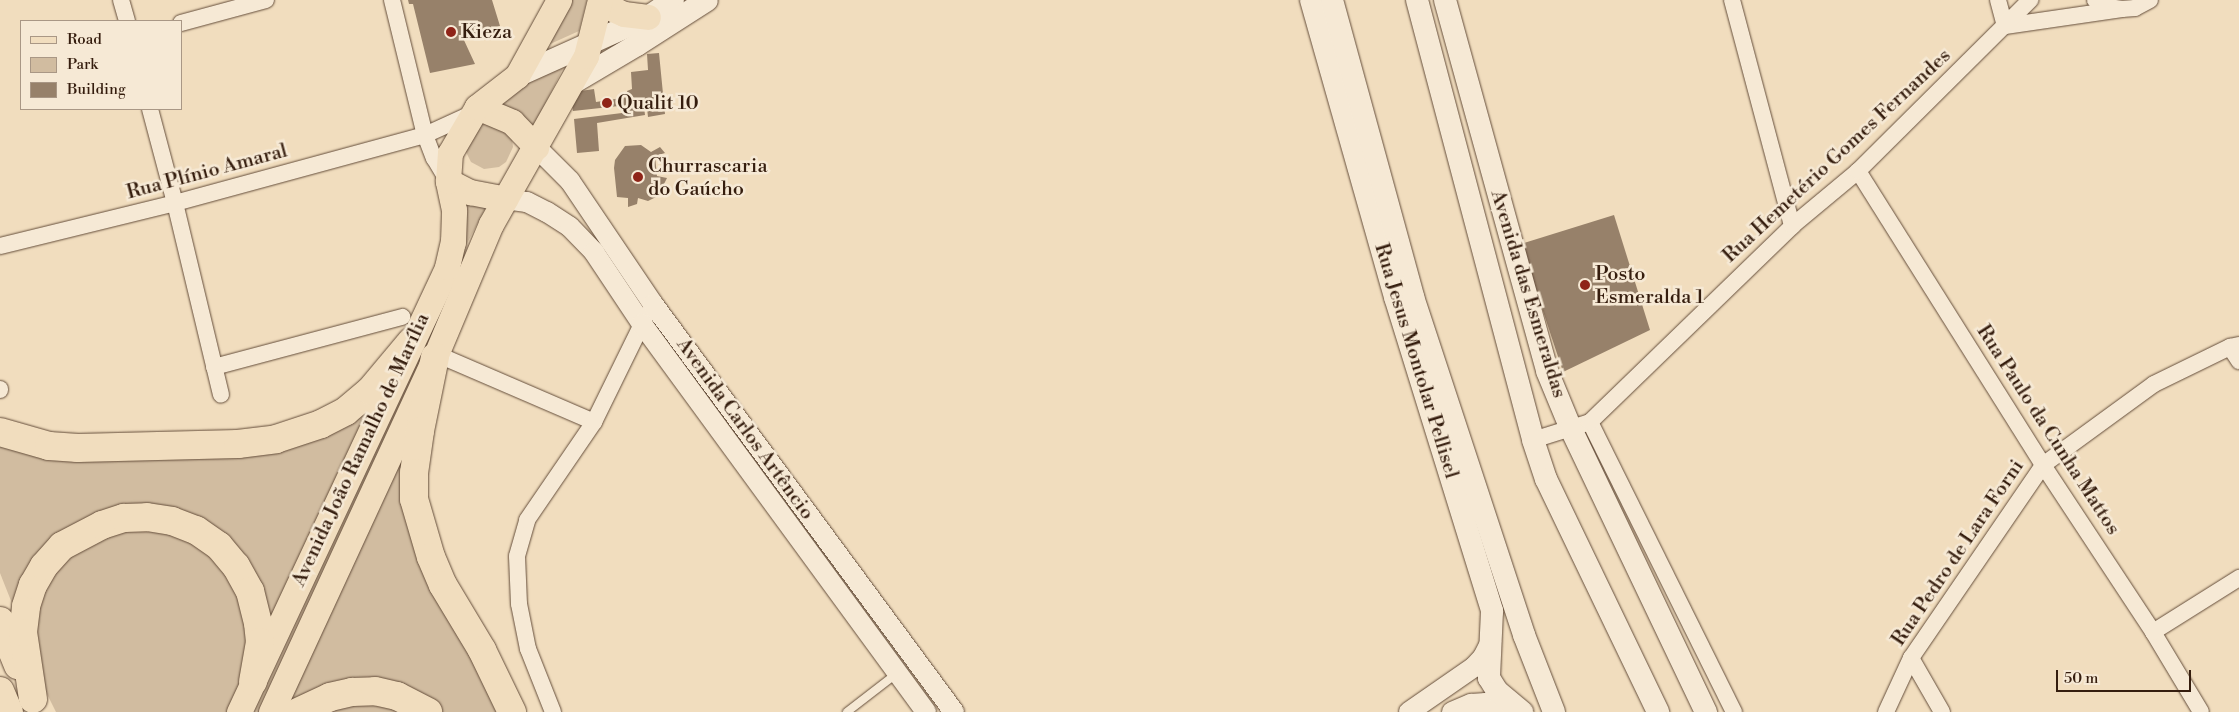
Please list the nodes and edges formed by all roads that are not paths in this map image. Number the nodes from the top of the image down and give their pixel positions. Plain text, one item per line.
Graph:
1 (121, 0) edge
2 (266, 0) edge
3 (392, 0) edge
4 (559, 0) edge
5 (600, 0) edge
6 (606, 0) edge
7 (673, 0) edge
8 (707, 0) edge
9 (1311, 0) edge
10 (1332, 0) edge
11 (1417, 0) edge
12 (1732, 0) edge
13 (1998, 0) edge
14 (2030, 0) edge
15 (2095, 0) edge
16 (2151, 0) edge
17 (1447, 8) edge
18 (2122, 9) junction
19 (648, 17) junction
20 (127, 20) edge
21 (182, 23) edge
22 (1423, 25) junction
23 (2005, 26) junction
24 (591, 41) junction
25 (517, 76) junction
26 (571, 84) junction
27 (150, 110) edge
28 (474, 111) junction
29 (425, 135) junction
30 (536, 147) junction
31 (1858, 171) junction
32 (448, 181) junction
33 (504, 199) junction
34 (176, 203) junction
35 (1792, 226) junction
36 (0, 246) edge
37 (653, 304) junction
38 (402, 317) dead end
39 (642, 324) junction
40 (411, 342) junction
41 (2234, 346) edge
42 (442, 358) junction
43 (2239, 361) edge
44 (214, 367) junction
45 (221, 395) dead end
46 (594, 422) junction
47 (1581, 426) junction
48 (0, 432) edge
49 (1533, 440) junction
50 (2043, 465) junction
51 (814, 524) junction
52 (796, 536) junction
53 (2239, 578) edge
54 (0, 621) edge
55 (2153, 632) junction
56 (1524, 635) junction
57 (1492, 641) junction
58 (1911, 658) junction
59 (897, 672) junction
60 (253, 681) junction
61 (0, 691) edge
62 (1545, 691) junction
63 (36, 706) edge
64 (1472, 708) edge
65 (1520, 710) edge
66 (9, 712) edge
67 (239, 712) edge
68 (271, 712) edge
69 (298, 712) edge
70 (428, 712) edge
71 (512, 712) edge
72 (552, 712) edge
73 (847, 712) edge
74 (926, 712) edge
75 (954, 712) edge
76 (1409, 712) edge
77 (1452, 712) edge
78 (1554, 712) edge
79 (1658, 712) edge
80 (1706, 712) edge
81 (1734, 712) edge
82 (1886, 712) edge
83 (1942, 712) edge
84 (2201, 712) edge

1 - 20 street
2 - 21 street
3 - 29 street
4 - 25 main road
5 - 24 main road
6 - 19 main road
7 - 19 main road
8 - 26 main road
9 - 57 main road, Rua Jesus Montolar Pellisel
10 - 56 main road, Rua Jesus Montolar Pellisel
11 - 22 main road, Avenida das Esmeraldas
12 - 35 street
13 - 23 street
14 - 23 street, Rua Hemetério Gomes Fernandes
15 - 18 street
16 - 18 street
17 - 22 main road
17 - 47 main road, Avenida das Esmeraldas
18 - 23 street
19 - 24 main road
22 - 49 main road, Avenida das Esmeraldas
23 - 31 street, Rua Hemetério Gomes Fernandes
24 - 25 main road
24 - 26 main road
25 - 28 main road
26 - 30 main road
27 - 34 street
28 - 29 street, Rua Plínio Amaral
28 - 30 main road
28 - 32 main road
29 - 32 street
29 - 34 street, Rua Plínio Amaral
30 - 33 main road
30 - 37 street, Avenida Carlos Artêncio
31 - 35 street, Rua Hemetério Gomes Fernandes
31 - 50 street, Rua Paulo da Cunha Mattos
32 - 33 main road
32 - 40 main road, Avenida João Ramalho de Marília
33 - 39 street, Avenida Carlos Artêncio
33 - 42 main road, Avenida João Ramalho de Marília
34 - 36 street, Rua Plínio Amaral
34 - 44 street
35 - 47 street, Rua Hemetério Gomes Fernandes
37 - 39 street
37 - 51 street, Avenida Carlos Artêncio
38 - 44 street
39 - 46 street
39 - 52 street, Avenida Carlos Artêncio
40 - 48 highway
40 - 60 main road, Avenida João Ramalho de Marília
41 - 43 street
41 - 50 street, Rua Pedro de Lara Forni
42 - 46 street
42 - 68 main road, Avenida João Ramalho de Marília
42 - 71 highway
44 - 45 street
46 - 72 street
47 - 49 street, Rua Hemetério Gomes Fernandes
47 - 80 main road, Avenida das Esmeraldas
47 - 81 street
49 - 79 main road, Avenida das Esmeraldas
50 - 55 street, Rua Paulo da Cunha Mattos
50 - 58 street, Rua Pedro de Lara Forni
51 - 52 street
51 - 75 street, Avenida Carlos Artêncio
52 - 59 street, Avenida Carlos Artêncio
53 - 55 street
54 - 63 highway
55 - 84 street, Rua Paulo da Cunha Mattos
56 - 57 main road
56 - 62 main road, Rua Jesus Montolar Pellisel
57 - 65 main road, Rua Jesus Montolar Pellisel
57 - 76 street
58 - 82 street, Rua Pedro de Lara Forni
58 - 83 street
59 - 73 lane
59 - 74 street, Avenida Carlos Artêncio
60 - 63 highway
60 - 67 main road, Avenida João Ramalho de Marília
61 - 66 highway
62 - 65 main road
62 - 78 main road, Rua Jesus Montolar Pellisel
64 - 65 street
64 - 77 street
69 - 70 highway

